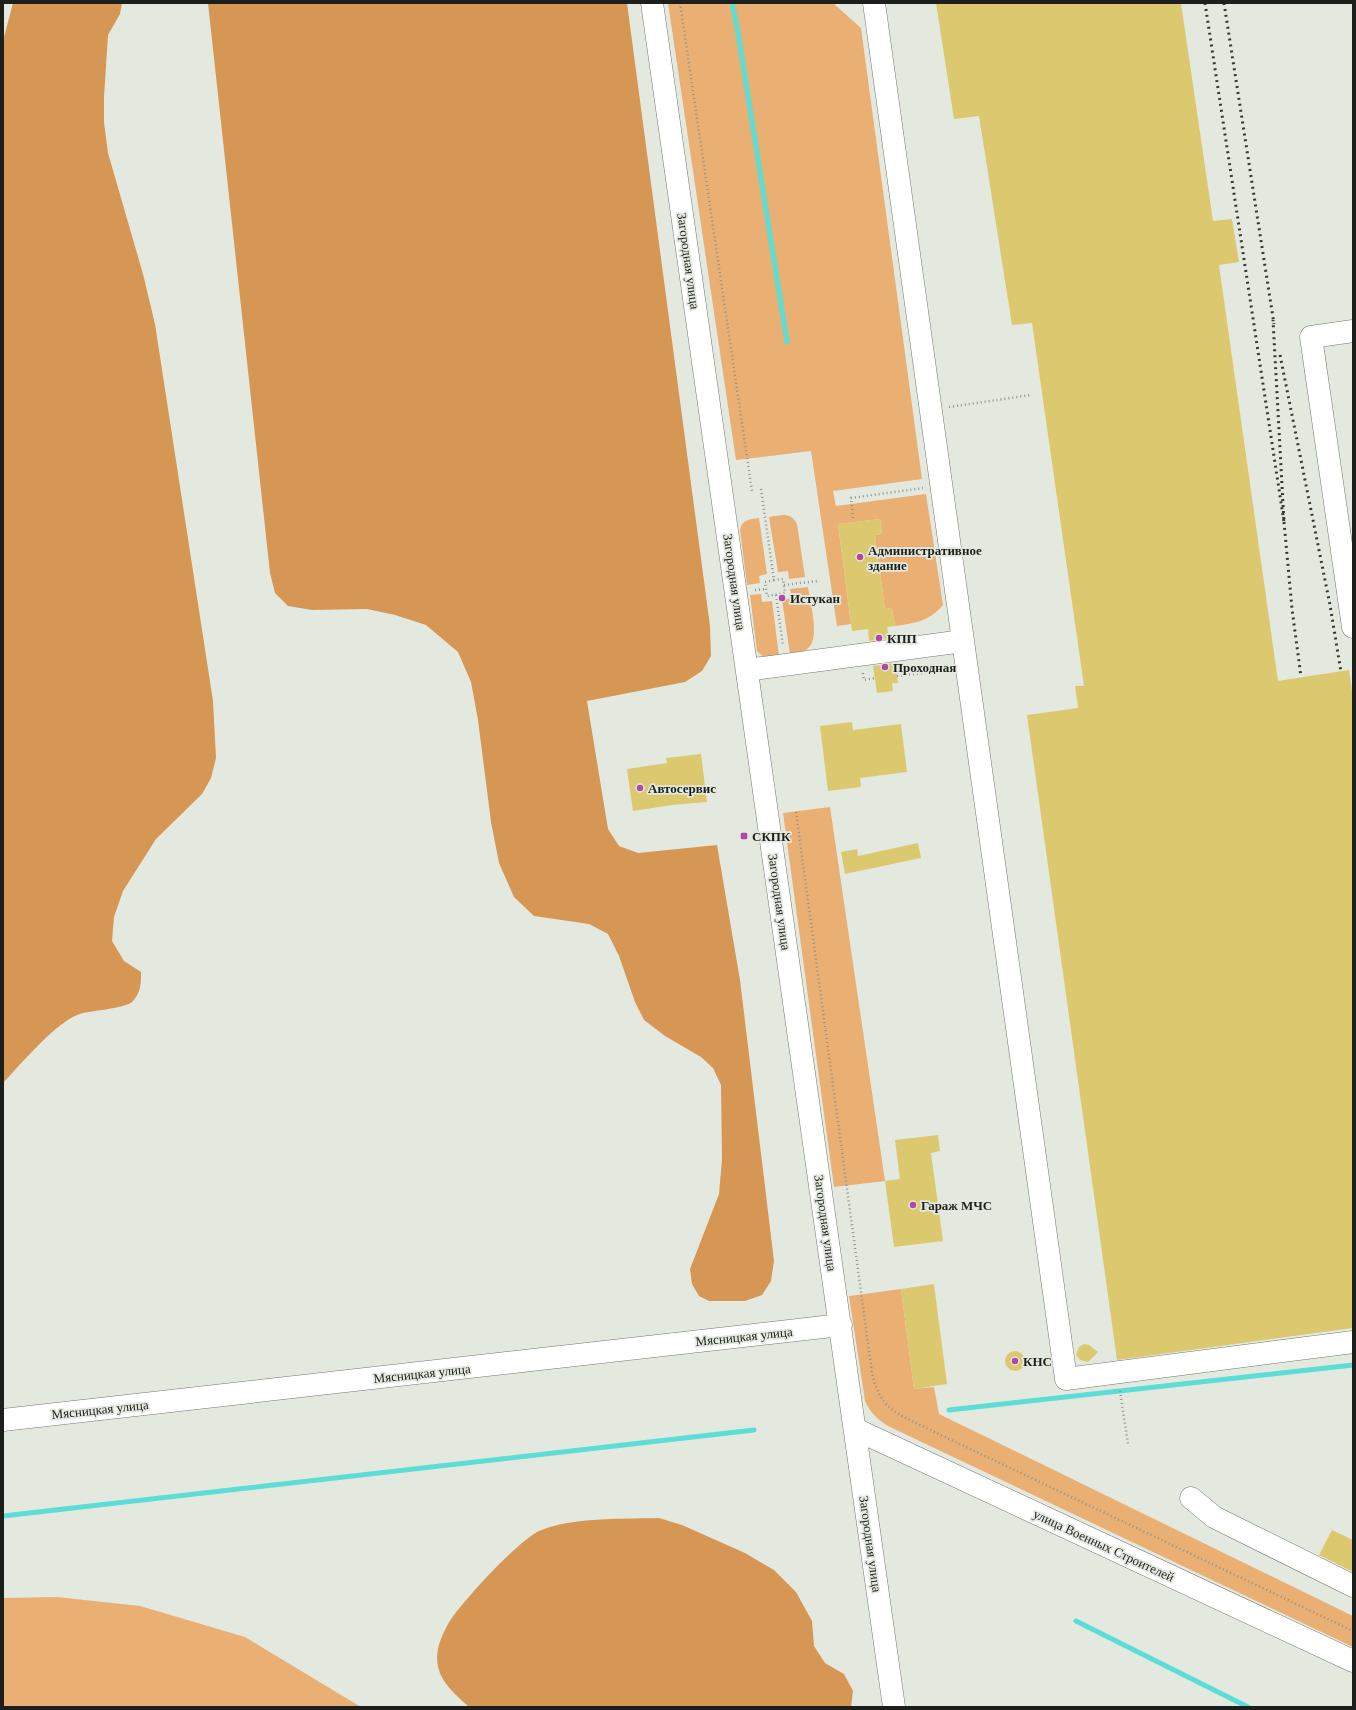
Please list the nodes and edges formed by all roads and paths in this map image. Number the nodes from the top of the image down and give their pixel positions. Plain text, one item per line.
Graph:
1 (652, 3) edge
2 (680, 3) edge
3 (874, 3) edge
4 (1353, 331) edge
5 (1031, 394) dead end
6 (930, 410) junction
7 (941, 485) junction
8 (761, 490) dead end
9 (752, 491) dead end
10 (853, 518) dead end
11 (774, 580) junction
12 (818, 581) dead end
13 (784, 586) junction
14 (776, 595) junction
15 (1353, 627) edge
16 (963, 641) junction
17 (786, 665) junction
18 (955, 669) dead end
19 (747, 670) junction
20 (897, 676) dead end
21 (796, 812) dead end
22 (841, 1325) junction
23 (1353, 1342) edge
24 (1118, 1372) junction
25 (3, 1420) edge
26 (855, 1429) junction
27 (1128, 1444) dead end
28 (1191, 1498) dead end
29 (1353, 1586) edge
30 (1353, 1631) edge
31 (1353, 1661) edge
32 (894, 1707) edge

1 - 19 street, Загородная улица
2 - 9 path
3 - 6 street
4 - 15 street
5 - 6 path
6 - 7 street
7 - 10 path
7 - 16 street
8 - 11 path
11 - 13 path
11 - 14 path
12 - 13 path
13 - 14 path
14 - 17 path
16 - 17 street
16 - 24 street
17 - 19 street
18 - 20 path
19 - 22 street, Загородная улица
21 - 30 path
22 - 25 street, Мясницкая улица
22 - 26 street, Загородная улица
23 - 24 street
24 - 27 path
26 - 31 street, улица Военных Строителей
26 - 32 street, Загородная улица
28 - 29 street

